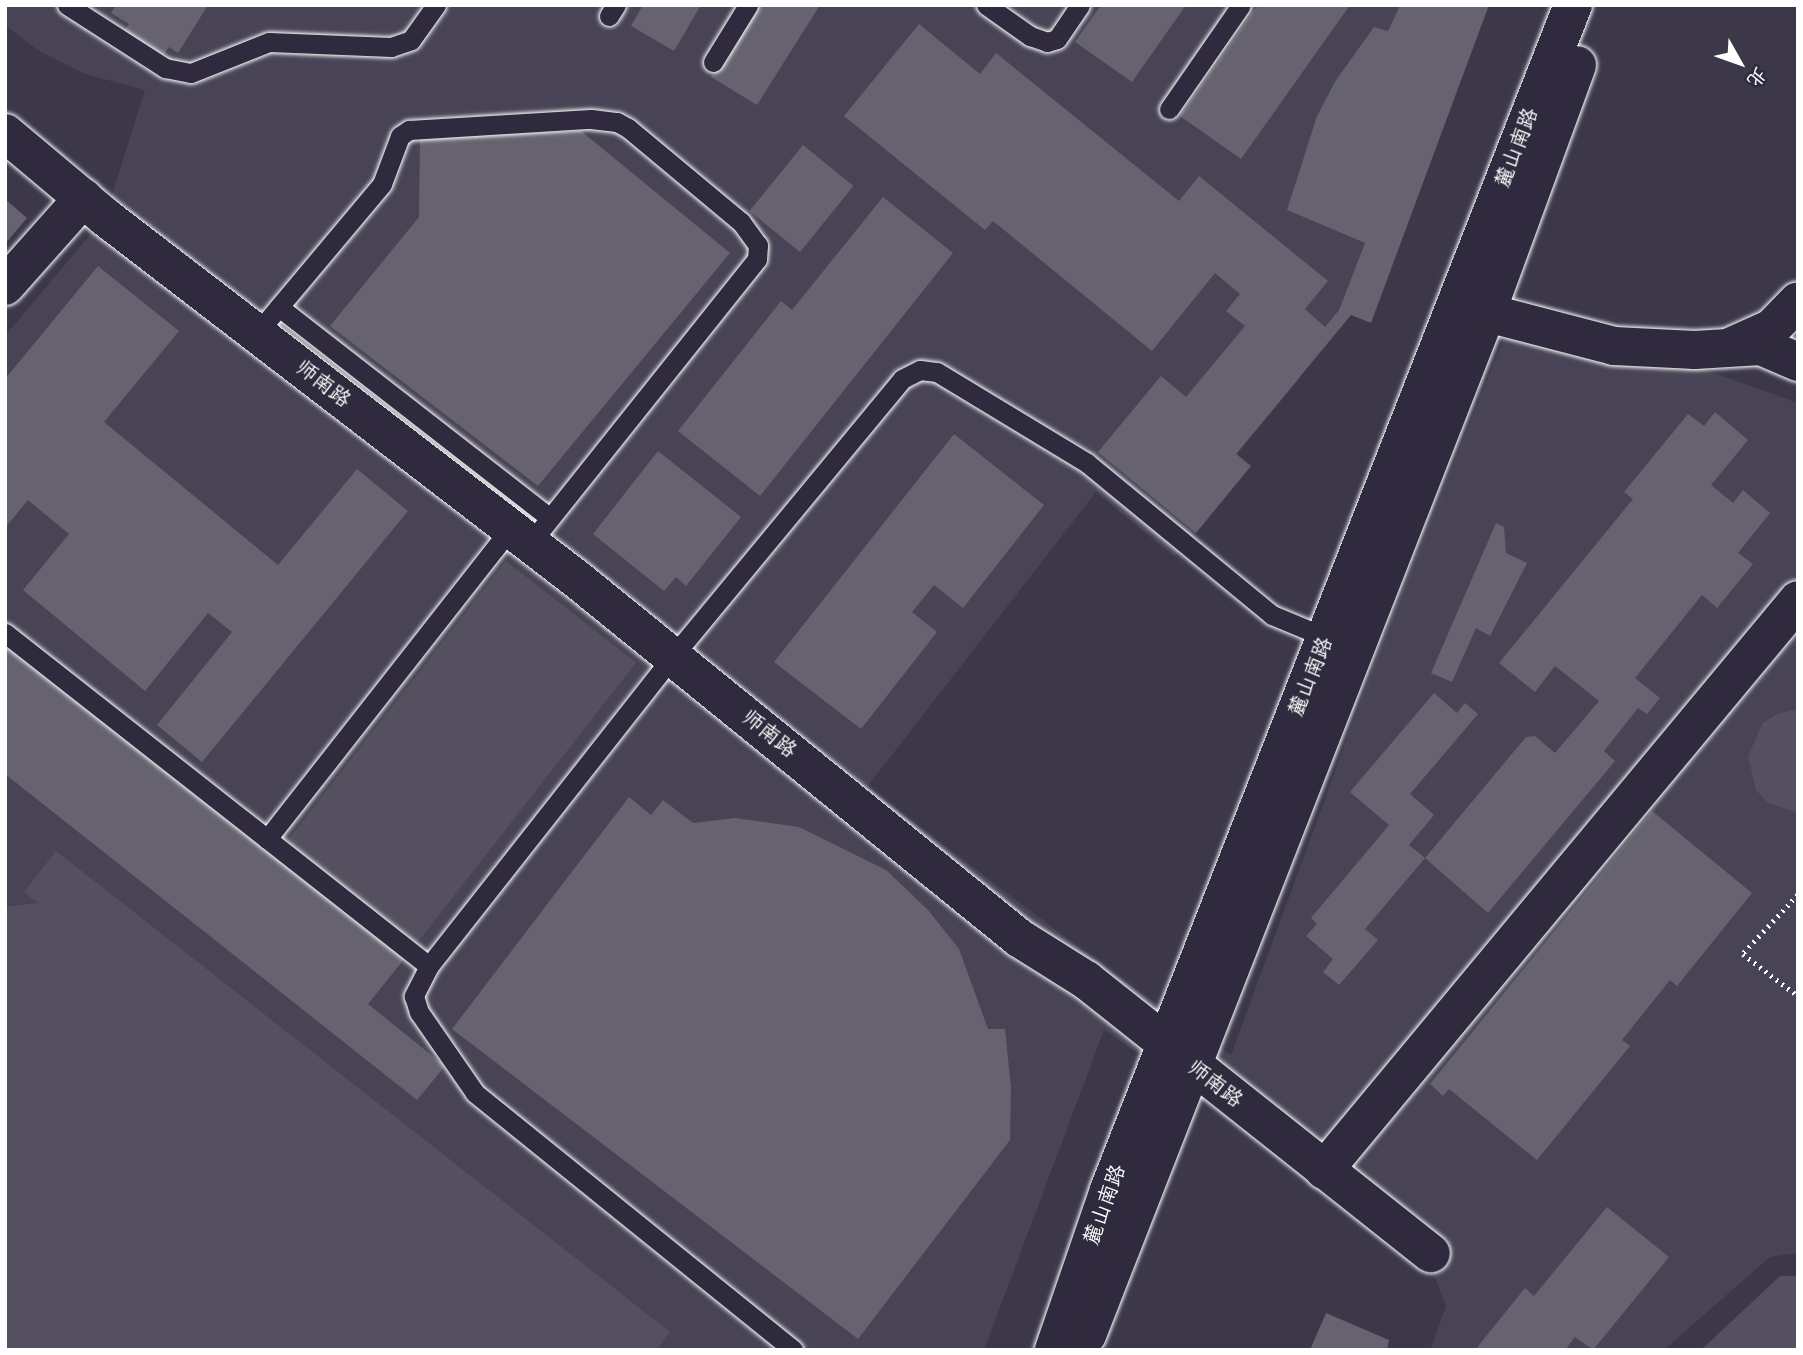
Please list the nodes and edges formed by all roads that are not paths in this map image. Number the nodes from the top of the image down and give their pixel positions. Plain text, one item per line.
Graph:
1 (66, 5) edge
2 (436, 5) edge
3 (748, 5) edge
4 (986, 5) edge
5 (1080, 5) edge
6 (1241, 5) edge
7 (1573, 5) edge
8 (1598, 5) edge
9 (713, 62) dead end
10 (1170, 109) dead end
11 (5, 133) edge
12 (94, 207) junction
13 (5, 286) edge
14 (1798, 301) edge
15 (1472, 310) junction
16 (268, 320) junction
17 (1732, 346) junction
18 (1798, 362) edge
19 (530, 530) junction
20 (1798, 600) edge
21 (5, 633) edge
22 (1340, 642) junction
23 (673, 656) junction
24 (267, 839) junction
25 (429, 966) junction
26 (1179, 1056) junction
27 (1324, 1170) junction
28 (1431, 1253) dead end
29 (793, 1350) edge
30 (1054, 1350) edge
31 (1082, 1350) edge

1 - 2 lane
3 - 9 lane
4 - 5 lane
6 - 10 lane
7 - 15 street, 麓山南路
8 - 15 street, 麓山南路
11 - 12 street, 师南路
12 - 13 street
12 - 16 street, 师南路
14 - 17 street
15 - 17 street
15 - 22 street, 麓山南路
16 - 19 street, 师南路
16 - 19 lane
17 - 18 street
19 - 23 street, 师南路
19 - 24 lane
20 - 27 street
21 - 24 lane
22 - 23 lane
22 - 26 street, 麓山南路
23 - 25 lane
23 - 26 street, 师南路
24 - 25 lane
25 - 29 lane
26 - 27 street, 师南路
26 - 30 street, 麓山南路
26 - 31 street, 麓山南路
27 - 28 street, 师南路

